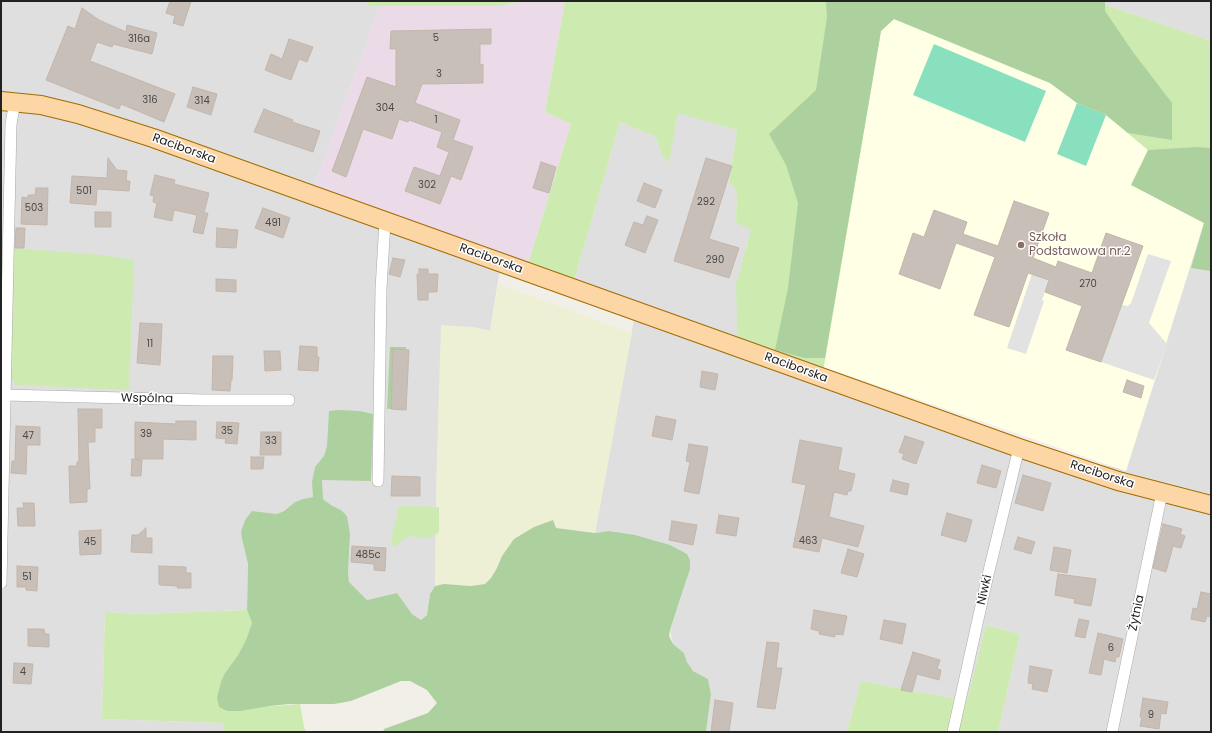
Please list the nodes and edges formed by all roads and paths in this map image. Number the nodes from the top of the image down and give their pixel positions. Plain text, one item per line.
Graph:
1 (8, 101) edge
2 (385, 221) junction
3 (5, 395) junction
4 (289, 400) dead end
5 (1019, 448) junction
6 (378, 481) dead end
7 (1162, 493) junction
8 (1211, 505) edge
9 (1, 583) edge
10 (953, 732) edge
11 (1112, 732) edge

1 - 2 main road, Raciborska
1 - 3 street
2 - 5 main road, Raciborska
2 - 6 street
3 - 4 street, Wspólna
3 - 9 street
5 - 7 main road, Raciborska
5 - 10 street, Niwki
7 - 8 main road, Raciborska
7 - 11 street, Żytnia

